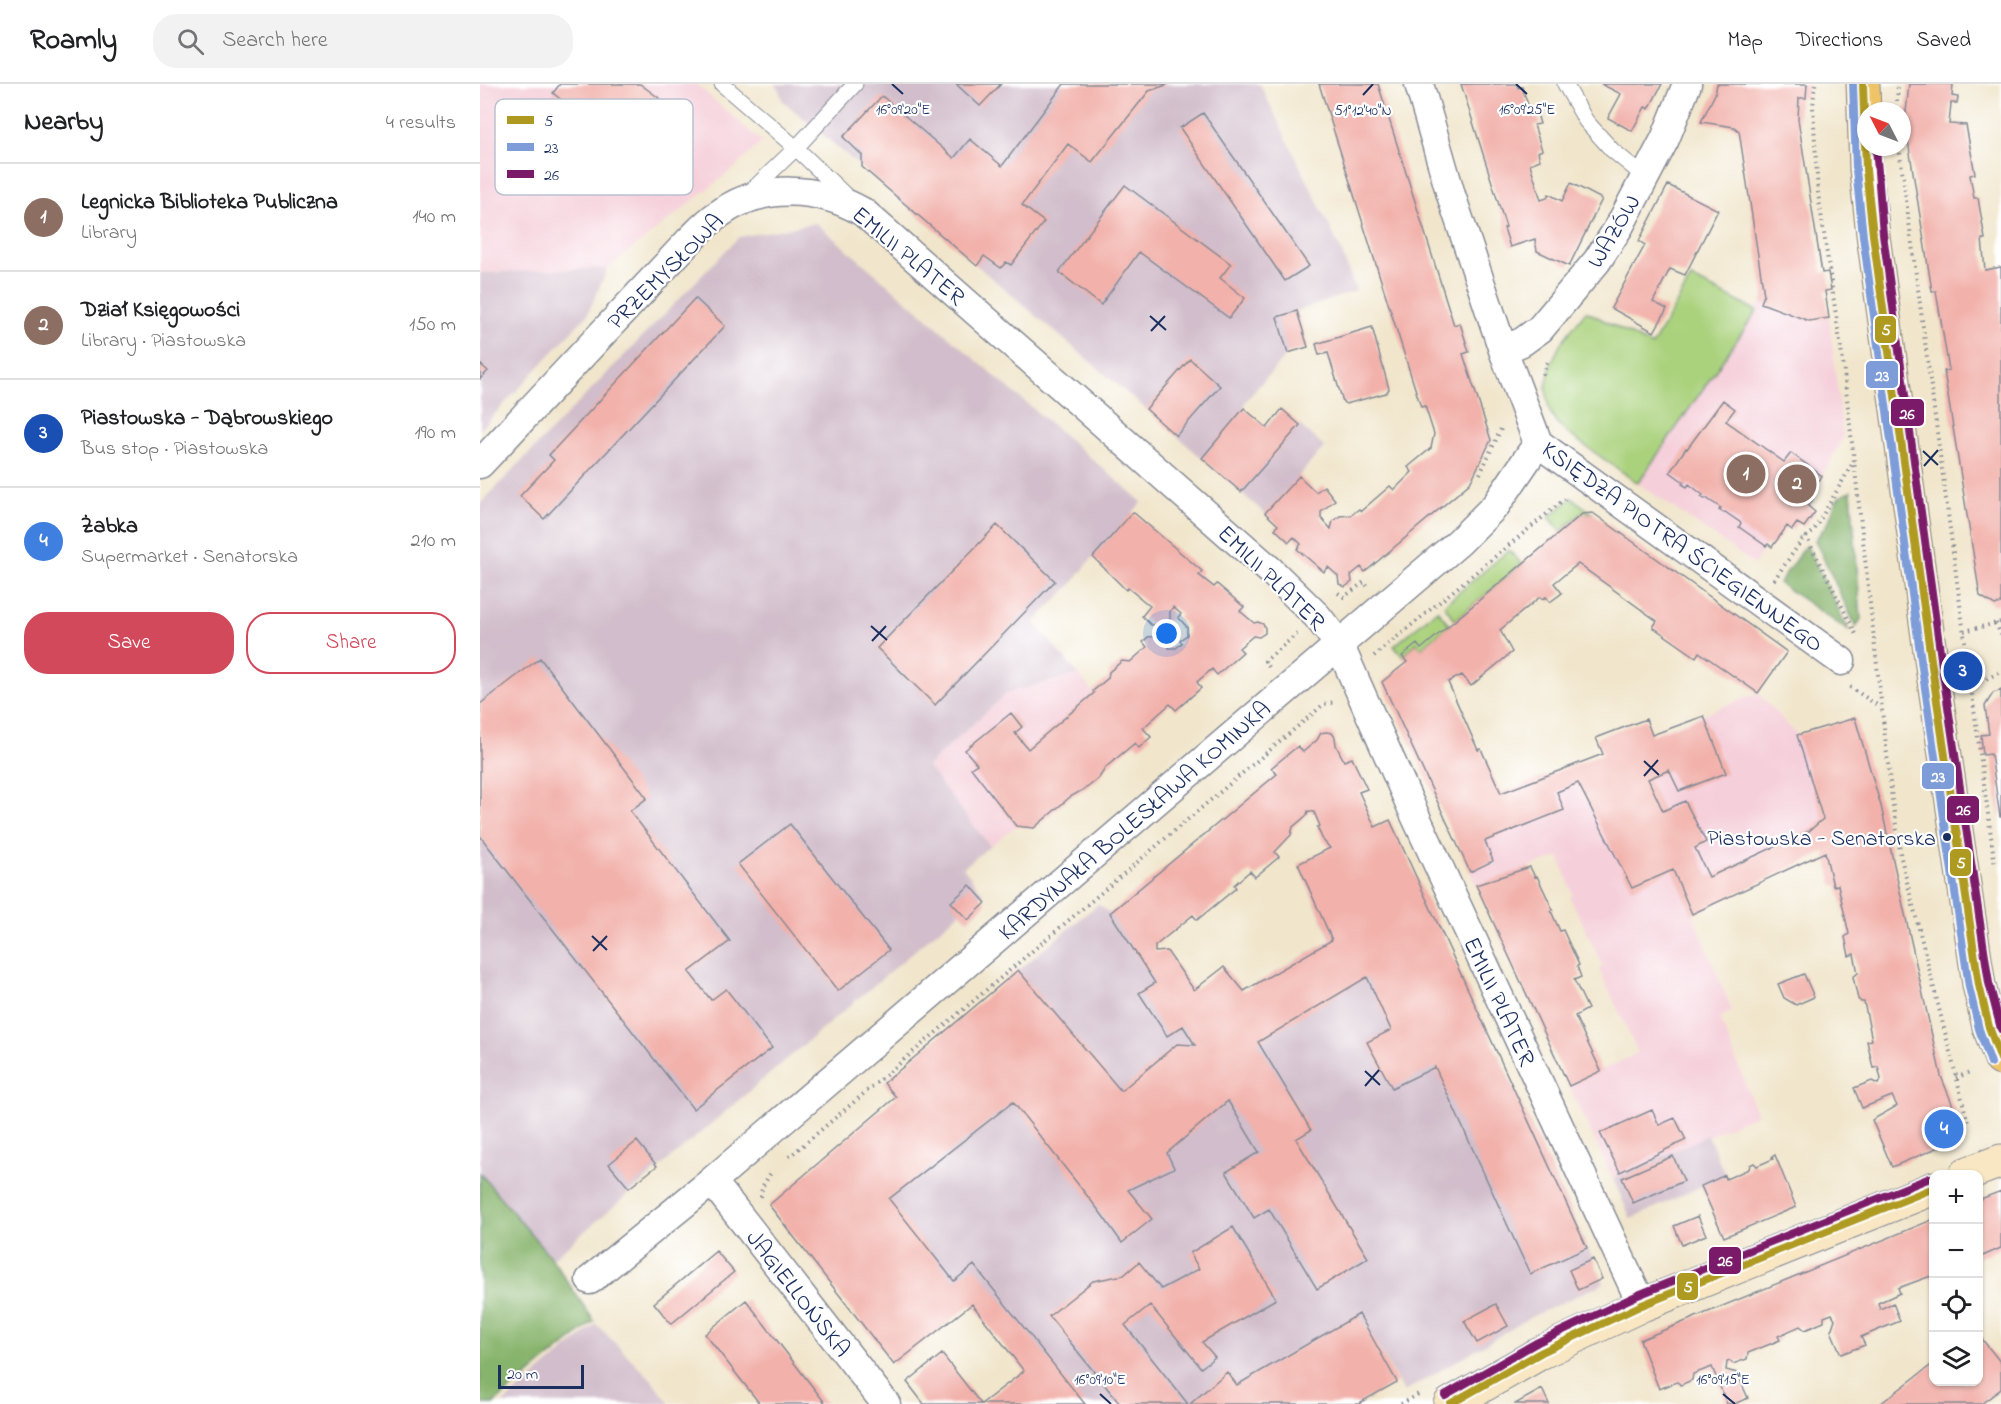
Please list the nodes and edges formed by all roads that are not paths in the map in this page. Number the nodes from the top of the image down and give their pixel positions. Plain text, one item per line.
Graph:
1 (722, 84) edge
2 (855, 84) edge
3 (1419, 84) edge
4 (1565, 84) edge
5 (1687, 84) edge
6 (1863, 84) edge
7 (796, 148) junction
8 (1645, 177) junction
9 (740, 201) junction
10 (863, 212) junction
11 (1503, 350) junction
12 (1538, 443) junction
13 (480, 464) edge
14 (1339, 644) junction
15 (1844, 673) road end
16 (2001, 1059) edge
17 (1960, 1161) edge
18 (2001, 1161) edge
19 (712, 1181) junction
20 (1929, 1190) edge
21 (590, 1280) dead end
22 (1642, 1305) junction
23 (886, 1404) edge
24 (1450, 1404) edge

1 - 7 lane
2 - 7 lane, PRZEMYSŁOWA
3 - 11 street, KSIĘDZA PIOTRA ŚCIEGIENNEGO
4 - 8 lane
5 - 8 street, WAZÓW
6 - 16 main road
7 - 9 lane, PRZEMYSŁOWA
7 - 10 lane
8 - 11 street, WAZÓW
9 - 10 street, EMILII PLATER
9 - 13 street, PRZEMYSŁOWA
10 - 14 street, EMILII PLATER
11 - 12 street, KSIĘDZA PIOTRA ŚCIEGIENNEGO
12 - 14 street, KARDYNAŁA BOLESŁAWA KOMINKA
12 - 15 street, KSIĘDZA PIOTRA ŚCIEGIENNEGO
14 - 19 street, KARDYNAŁA BOLESŁAWA KOMINKA
14 - 22 street, EMILII PLATER
17 - 18 street
19 - 21 street, KARDYNAŁA BOLESŁAWA KOMINKA
19 - 23 street, JAGIELLOŃSKA
20 - 22 street
22 - 24 street

